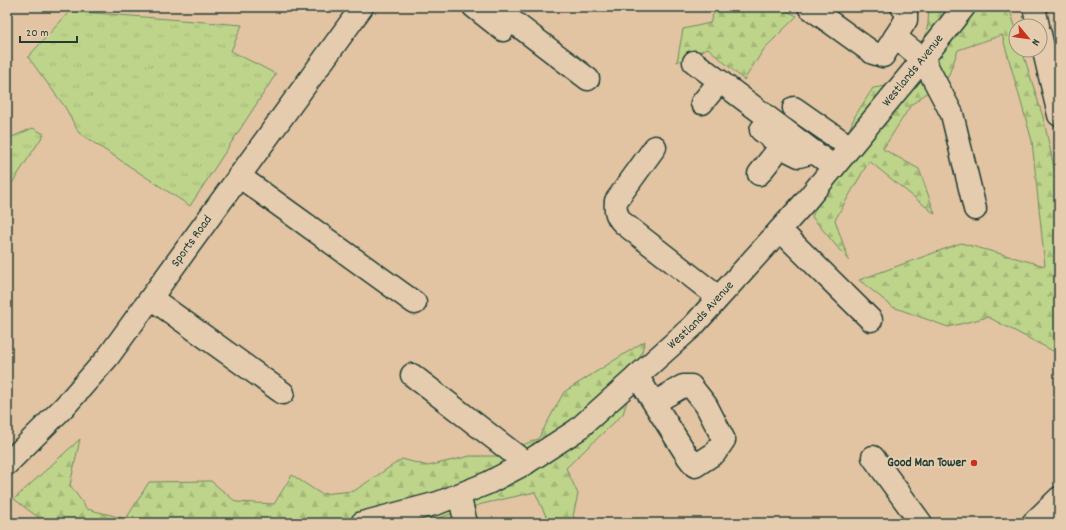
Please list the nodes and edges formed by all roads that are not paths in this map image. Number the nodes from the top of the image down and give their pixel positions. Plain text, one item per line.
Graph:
1 (362, 7) edge
2 (474, 7) edge
3 (494, 7) edge
4 (809, 7) edge
5 (902, 7) edge
6 (964, 7) edge
7 (1034, 7) edge
8 (1038, 18) edge
9 (895, 37) junction
10 (1048, 54) edge
11 (923, 59) junction
12 (694, 62) dead end
13 (546, 63) dead end
14 (588, 79) dead end
15 (720, 81) junction
16 (702, 104) dead end
17 (794, 108) dead end
18 (1059, 115) edge
19 (761, 130) dead end
20 (781, 146) junction
21 (655, 147) dead end
22 (850, 147) junction
23 (814, 152) junction
24 (834, 167) junction
25 (759, 174) dead end
26 (239, 176) junction
27 (975, 209) dead end
28 (780, 230) junction
29 (718, 297) junction
30 (151, 298) junction
31 (415, 303) dead end
32 (871, 320) dead end
33 (412, 376) dead end
34 (637, 376) junction
35 (283, 393) dead end
36 (654, 403) dead end
37 (873, 457) dead end
38 (526, 463) junction
39 (7, 464) edge
40 (459, 495) junction
41 (1059, 498) edge
42 (362, 523) edge
43 (466, 523) edge
44 (920, 523) edge
45 (1033, 523) edge

1 - 26 street, Sports Road
2 - 13 street
3 - 14 street
4 - 9 street
5 - 9 street
6 - 11 street, Westlands Avenue
7 - 8 street
9 - 11 street
10 - 18 street
11 - 22 street, Westlands Avenue
11 - 27 street
12 - 15 street
15 - 16 street
15 - 23 street
17 - 22 street
19 - 20 street
20 - 23 street
20 - 25 street
21 - 29 street
22 - 24 street, Westlands Avenue
23 - 24 street
24 - 28 street, Westlands Avenue
26 - 30 street, Sports Road
26 - 31 street
28 - 29 street, Westlands Avenue
28 - 32 street
29 - 34 street, Westlands Avenue
30 - 35 street
30 - 39 street, Sports Road
33 - 38 street
34 - 36 street
34 - 38 street, Westlands Avenue
37 - 44 street
38 - 40 street, Westlands Avenue
40 - 42 street, Westlands Avenue
40 - 43 street
41 - 45 street

